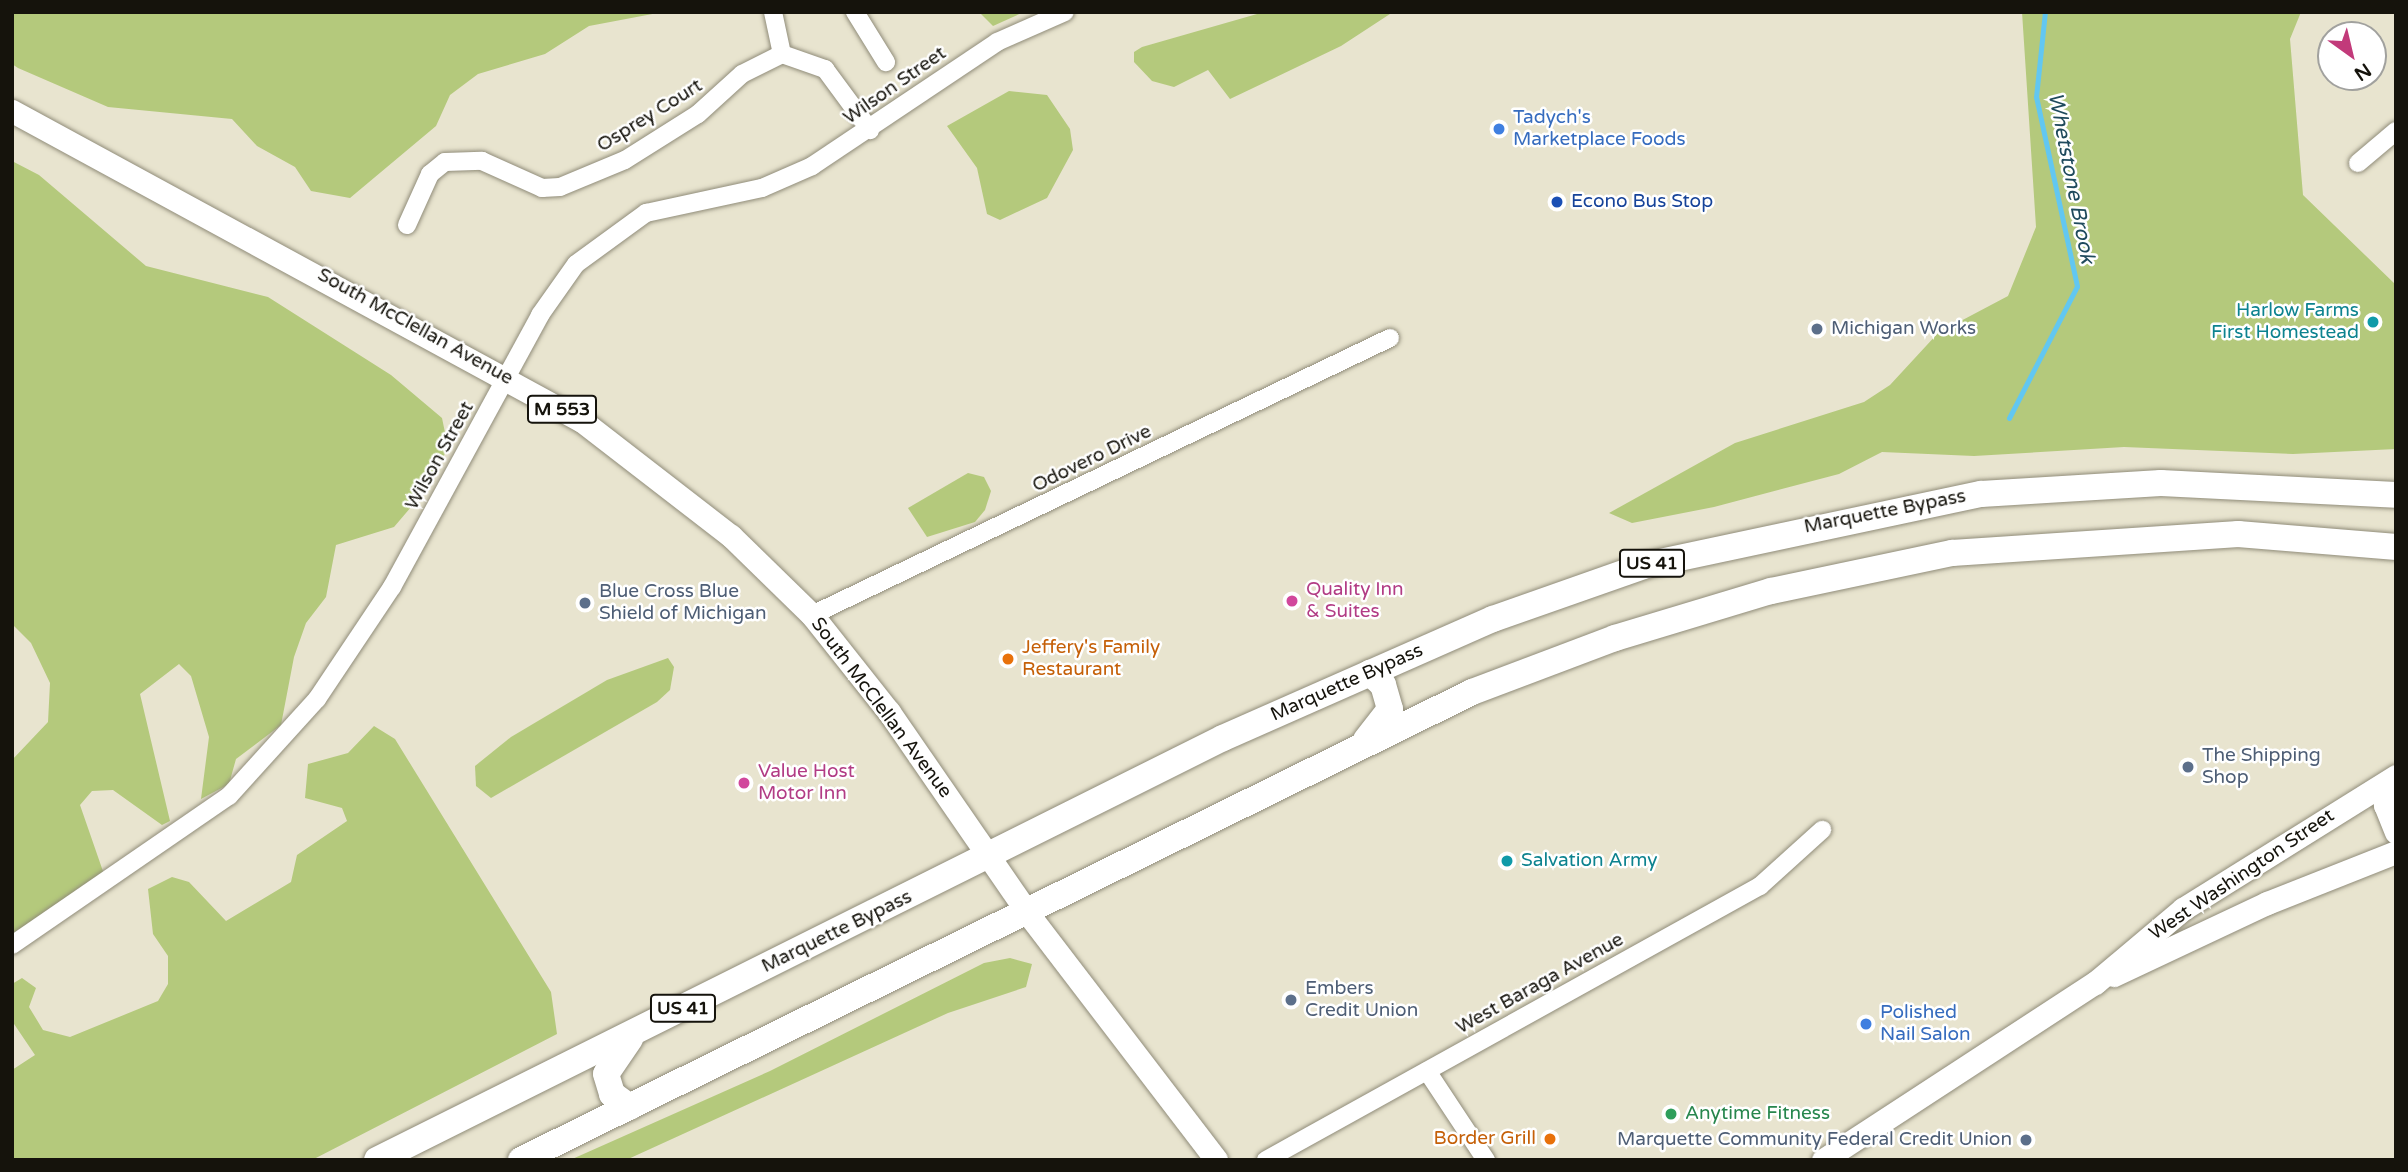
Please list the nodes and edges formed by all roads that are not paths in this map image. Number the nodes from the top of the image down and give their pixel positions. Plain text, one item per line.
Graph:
1 (774, 12) edge
2 (855, 12) edge
3 (1065, 12) edge
4 (782, 54) junction
5 (886, 62) dead end
6 (12, 111) edge
7 (870, 130) junction
8 (2396, 131) edge
9 (2358, 163) dead end
10 (407, 225) dead end
11 (1390, 338) dead end
12 (507, 377) junction
13 (2396, 495) edge
14 (2396, 547) edge
15 (812, 615) junction
16 (1370, 673) junction
17 (1355, 751) junction
18 (2396, 776) edge
19 (2396, 785) edge
20 (1822, 830) dead end
21 (2396, 832) edge
22 (2396, 852) edge
23 (989, 857) junction
24 (1029, 915) junction
25 (12, 945) edge
26 (2095, 983) junction
27 (635, 1032) junction
28 (1427, 1071) junction
29 (630, 1107) junction
30 (377, 1160) edge
31 (521, 1160) edge
32 (1216, 1160) edge
33 (1266, 1160) edge
34 (1486, 1160) edge
35 (1823, 1160) edge

1 - 4 street
2 - 5 street
3 - 7 street, Wilson Street
4 - 7 street
4 - 10 street, Osprey Court
6 - 12 main road, South McClellan Avenue / M 553
7 - 12 street, Wilson Street
8 - 9 street
11 - 15 street, Odovero Drive
12 - 15 main road, South McClellan Avenue / M 553
12 - 25 street, Wilson Street
13 - 16 highway, Marquette Bypass / US 41
14 - 17 highway
15 - 23 main road, South McClellan Avenue / M 553
16 - 17 highway
16 - 23 highway, Marquette Bypass / US 41
17 - 24 highway
18 - 26 main road, West Washington Street
19 - 21 main road
20 - 28 street, West Baraga Avenue
22 - 26 main road, West Washington Street
23 - 24 main road, South McClellan Avenue / M 553
23 - 27 highway, Marquette Bypass / US 41
24 - 29 highway
24 - 32 main road, South McClellan Avenue
26 - 35 main road, West Washington Street
27 - 29 highway
27 - 30 highway, Marquette Bypass / US 41
28 - 33 street, West Baraga Avenue
28 - 34 street
29 - 31 highway

